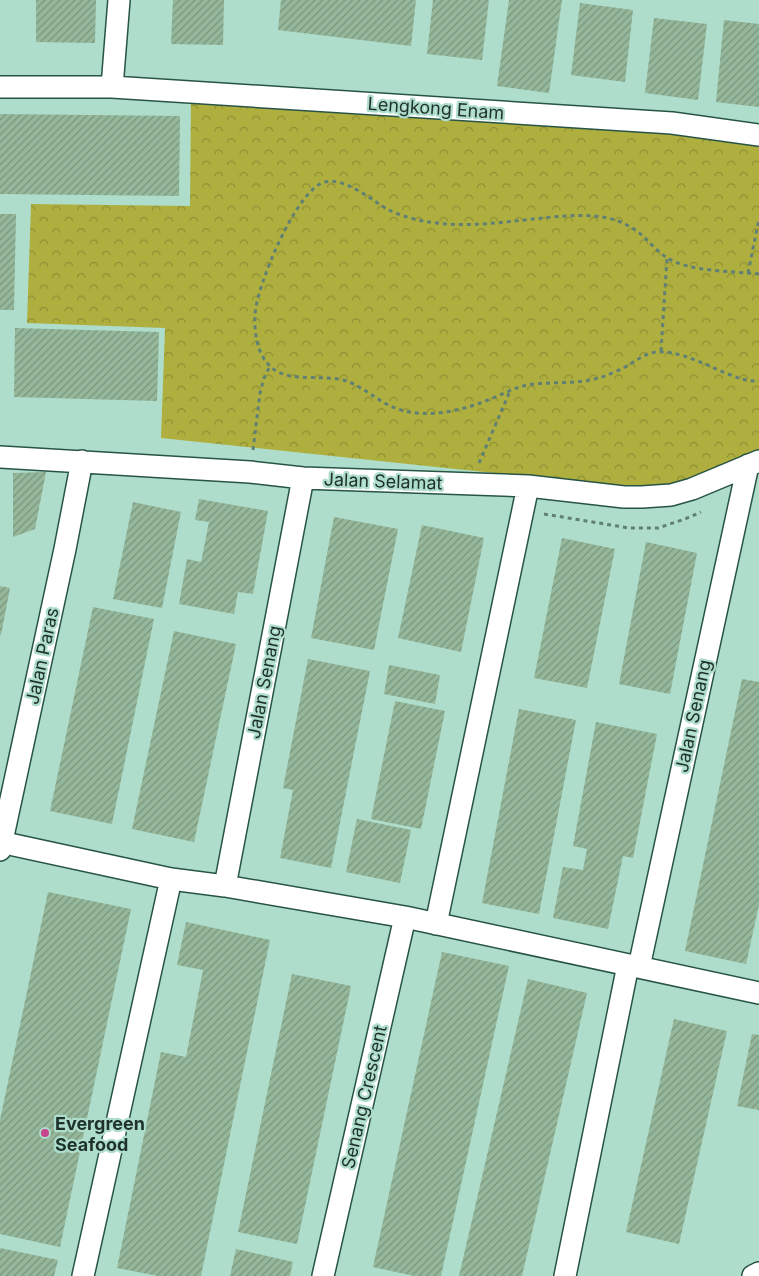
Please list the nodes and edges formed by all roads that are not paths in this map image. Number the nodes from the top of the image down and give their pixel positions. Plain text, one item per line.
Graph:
1 (119, 0) edge
2 (0, 87) edge
3 (112, 87) junction
4 (759, 135) edge
5 (0, 457) edge
6 (82, 461) junction
7 (753, 463) edge
8 (303, 478) junction
9 (528, 486) junction
10 (1, 844) edge
11 (171, 879) junction
12 (225, 886) junction
13 (404, 917) junction
14 (436, 924) junction
15 (634, 966) junction
16 (759, 993) edge
17 (759, 1273) edge
18 (568, 1275) edge
19 (83, 1276) edge
20 (323, 1276) edge
21 (753, 1276) edge

1 - 3 street
2 - 3 street, Lengkong Enam
3 - 4 street, Lengkong Enam
5 - 6 street, Jalan Selamat
6 - 8 street, Jalan Selamat
6 - 10 street, Jalan Paras
7 - 9 street, Jalan Selamat
7 - 15 street, Jalan Senang
8 - 9 street, Jalan Selamat
8 - 12 street, Jalan Senang
9 - 14 street
10 - 11 street
11 - 12 street
11 - 19 street
12 - 13 street
13 - 14 street
13 - 20 street, Senang Crescent
14 - 15 street
15 - 16 street
15 - 18 street
17 - 21 street

